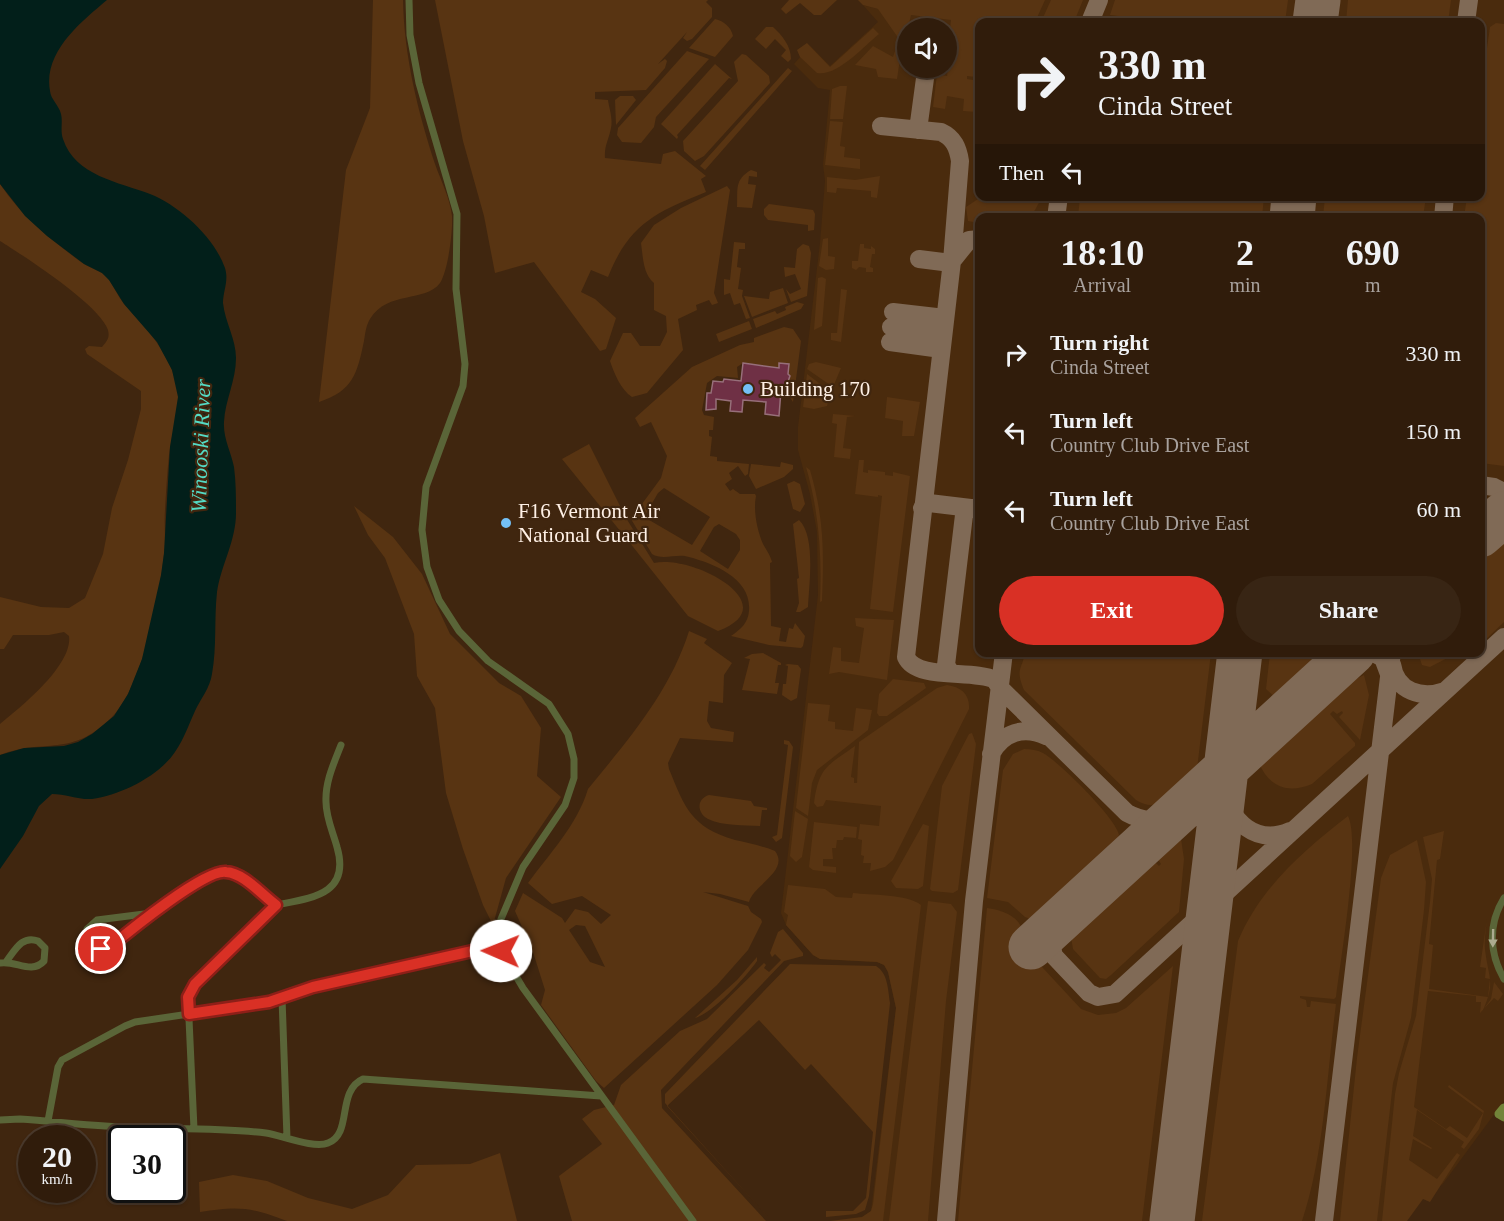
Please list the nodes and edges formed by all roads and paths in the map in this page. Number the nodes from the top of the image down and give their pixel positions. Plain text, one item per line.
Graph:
1 (409, 0) edge
2 (341, 745) dead end
3 (1504, 898) edge
4 (276, 905) junction
5 (1501, 909) edge
6 (152, 913) junction
7 (499, 945) junction
8 (3, 963) edge
9 (1504, 979) edge
10 (282, 998) junction
11 (189, 1014) junction
12 (601, 1096) junction
13 (0, 1120) edge
14 (48, 1121) junction
15 (194, 1128) junction
16 (287, 1138) junction
17 (693, 1221) edge

1 - 7 street
2 - 4 street
3 - 5 street
4 - 6 street
4 - 11 street
5 -> 9 street
6 - 6 street
7 - 10 street
7 - 12 street
8 - 8 street
10 - 11 street
10 - 16 street
11 - 14 street
11 - 15 street
12 - 16 street
12 - 17 street
13 - 14 street
14 - 15 street
15 - 16 street

